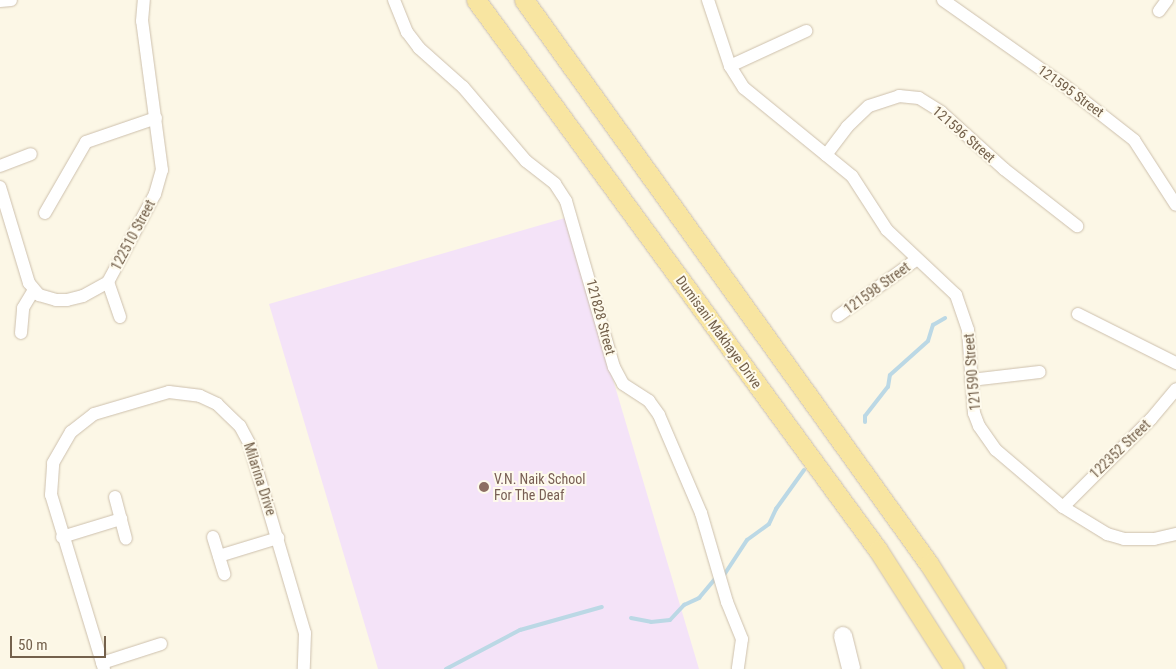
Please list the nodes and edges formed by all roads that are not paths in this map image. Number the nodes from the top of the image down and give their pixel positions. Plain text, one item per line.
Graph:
1 (11, 0) edge
2 (144, 0) edge
3 (394, 0) edge
4 (476, 0) edge
5 (524, 0) edge
6 (708, 0) edge
7 (943, 0) edge
8 (1167, 0) edge
9 (0, 2) edge
10 (1159, 11) dead end
11 (806, 30) dead end
12 (730, 66) junction
13 (156, 118) junction
14 (31, 154) dead end
15 (826, 154) junction
16 (0, 166) edge
17 (0, 188) edge
18 (1176, 205) edge
19 (45, 213) dead end
20 (1077, 226) dead end
21 (916, 260) junction
22 (108, 282) junction
23 (34, 290) junction
24 (1078, 314) dead end
25 (838, 316) dead end
26 (120, 317) dead end
27 (21, 332) dead end
28 (1176, 363) edge
29 (1040, 372) dead end
30 (971, 380) junction
31 (1176, 389) edge
32 (115, 497) dead end
33 (1063, 507) junction
34 (121, 519) junction
35 (1176, 534) edge
36 (62, 537) junction
37 (213, 538) dead end
38 (278, 538) junction
39 (126, 539) dead end
40 (218, 556) junction
41 (224, 574) dead end
42 (843, 636) dead end
43 (161, 644) dead end
44 (103, 666) edge
45 (304, 669) edge
46 (738, 669) edge
47 (851, 669) edge
48 (954, 669) edge
49 (996, 669) edge

1 - 9 street
2 - 13 street, 122510 Street
3 - 46 street, 121828 Street
4 - 48 main road, Dumisani Makhaye Drive
5 - 49 main road
6 - 12 street, 121590 Street
7 - 18 street, 121595 Street
8 - 10 street
11 - 12 street
12 - 15 street, 121590 Street
13 - 19 street
13 - 22 street, 122510 Street
14 - 16 street
15 - 20 street, 121596 Street
15 - 21 street, 121590 Street
17 - 23 street
21 - 25 street, 121598 Street
21 - 30 street, 121590 Street
22 - 23 street, 122510 Street
22 - 26 street
23 - 27 street
24 - 28 street
29 - 30 street
30 - 33 street, 121590 Street
31 - 33 street, 122352 Street
32 - 34 street
33 - 35 street, 121590 Street
34 - 36 street
34 - 39 street
36 - 38 street, Milarina Drive
36 - 44 street, Milarina Drive
37 - 40 street
38 - 40 street
38 - 45 street, Milarina Drive
40 - 41 street
42 - 47 street
43 - 44 street

